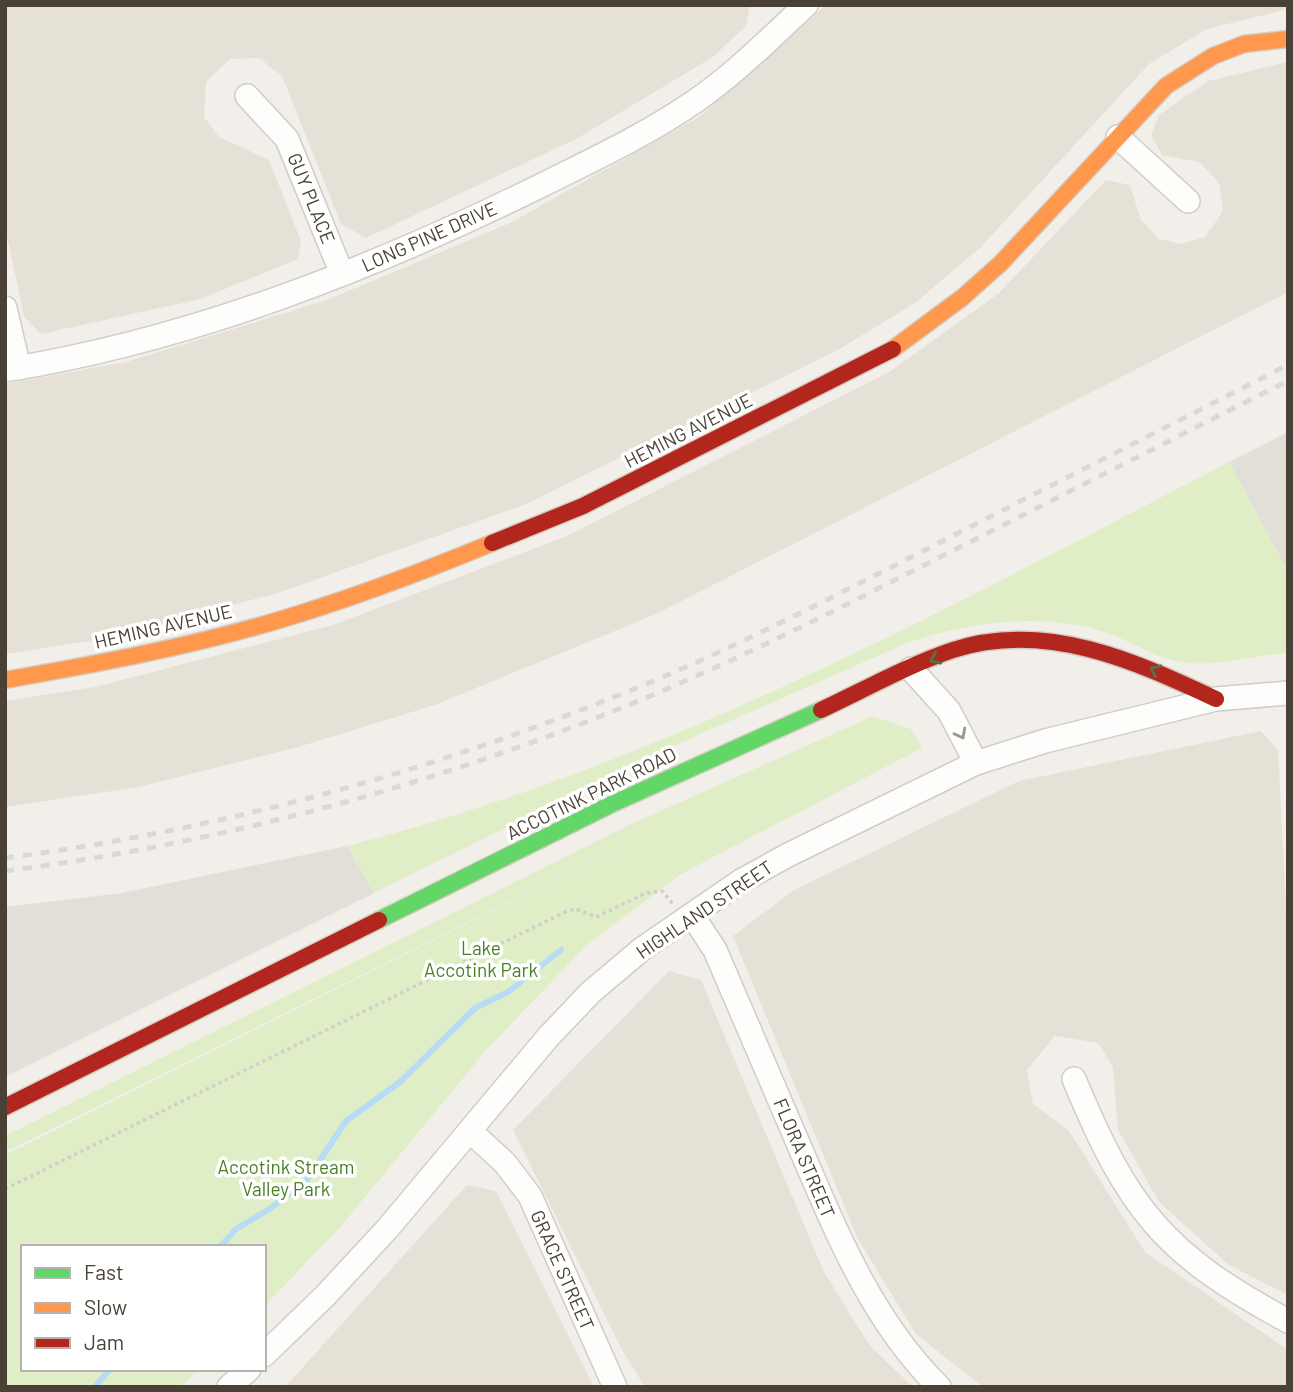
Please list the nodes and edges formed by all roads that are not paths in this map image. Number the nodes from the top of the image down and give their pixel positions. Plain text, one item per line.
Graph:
1 (804, 6) edge
2 (1288, 39) edge
3 (247, 96) dead end
4 (1118, 137) junction
5 (1188, 201) dead end
6 (342, 274) junction
7 (5, 308) edge
8 (12, 369) edge
9 (911, 669) junction
10 (5, 680) edge
11 (1288, 693) edge
12 (1216, 699) junction
13 (976, 763) junction
14 (688, 917) junction
15 (1074, 1079) dead end
16 (5, 1107) edge
17 (470, 1131) junction
18 (1288, 1321) edge
19 (266, 1353) edge
20 (247, 1371) edge
21 (229, 1387) edge
22 (615, 1387) edge
23 (939, 1387) edge

1 - 6 street, LONG PINE DRIVE
2 - 4 street, HEMING AVENUE
3 - 6 street, GUY PLACE
4 - 5 street
4 - 10 street, HEMING AVENUE
6 - 8 street, LONG PINE DRIVE
7 - 8 street
12 -> 9 street, ACCOTINK PARK ROAD
9 -> 13 street
9 - 16 street, ACCOTINK PARK ROAD
11 - 12 street, HIGHLAND STREET
12 - 13 street, HIGHLAND STREET
13 - 14 street, HIGHLAND STREET
14 - 17 street, HIGHLAND STREET
14 - 23 street, FLORA STREET
15 - 18 street
17 - 19 street, HIGHLAND STREET
17 - 22 street, GRACE STREET
20 - 21 street

